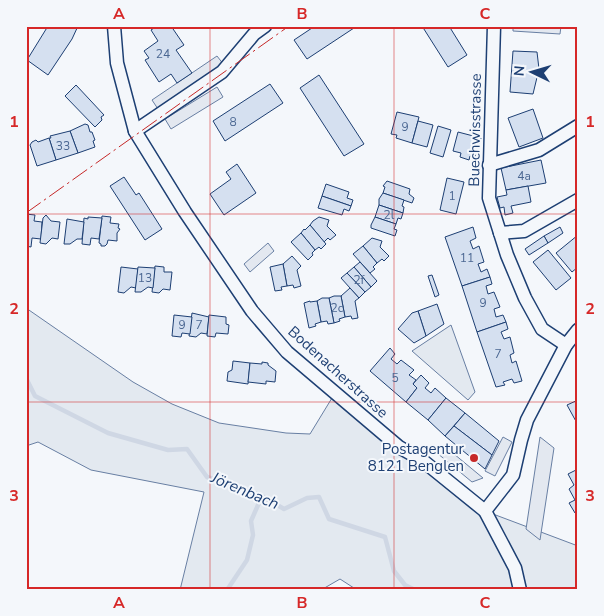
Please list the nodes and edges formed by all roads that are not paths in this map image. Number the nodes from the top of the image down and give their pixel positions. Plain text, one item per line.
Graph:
1 (114, 26) edge
2 (265, 26) edge
3 (494, 26) edge
4 (578, 126) edge
5 (135, 131) junction
6 (489, 165) junction
7 (578, 200) edge
8 (500, 233) junction
9 (578, 330) edge
10 (566, 345) junction
11 (485, 512) junction
12 (520, 590) edge

1 - 5 street, Bodenacherstrasse
2 - 5 street
3 - 6 street, Buechwisstrasse
4 - 6 street
5 - 11 street, Bodenacherstrasse
6 - 8 street, Buechwisstrasse
7 - 8 street
8 - 10 street, Buechwisstrasse
9 - 10 street
10 - 11 street
11 - 12 street, Bodenacherstrasse

